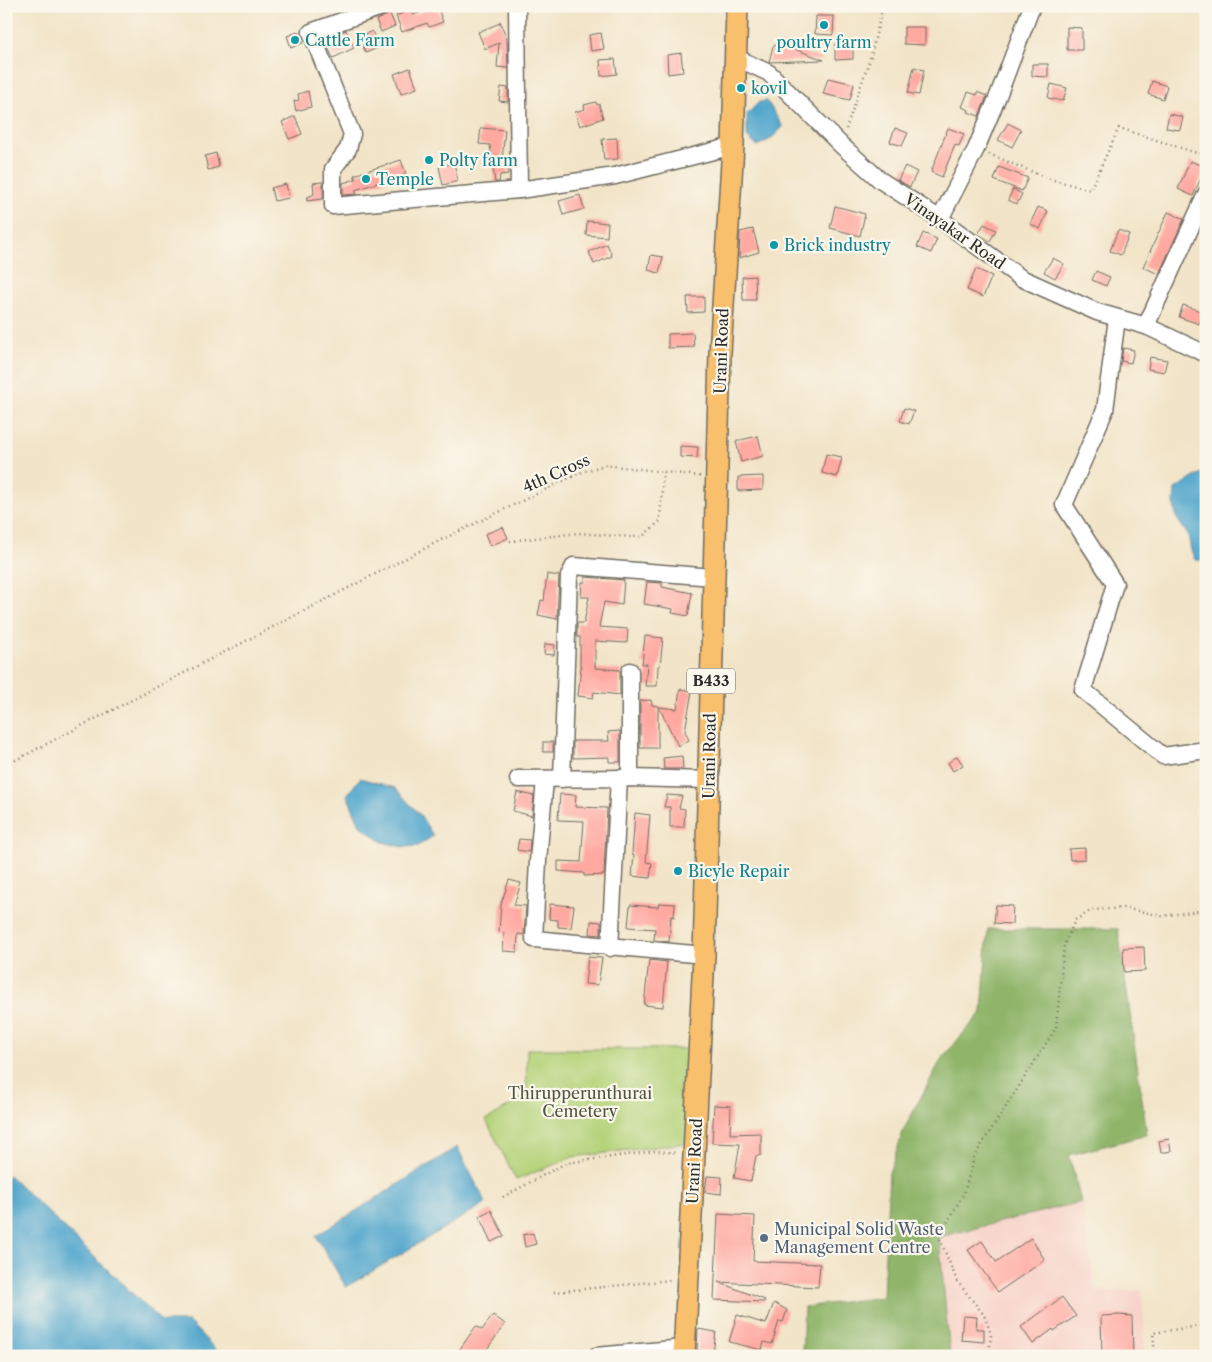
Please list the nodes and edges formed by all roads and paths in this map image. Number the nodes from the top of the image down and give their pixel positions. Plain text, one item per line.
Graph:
1 (384, 6) edge
2 (517, 6) edge
3 (737, 6) edge
4 (883, 6) edge
5 (1032, 6) edge
6 (735, 57) junction
7 (841, 145) junction
8 (732, 146) junction
9 (976, 149) junction
10 (1206, 156) edge
11 (519, 190) junction
12 (1206, 194) edge
13 (940, 219) junction
14 (1117, 318) junction
15 (1146, 326) junction
16 (1206, 354) edge
17 (663, 472) junction
18 (717, 478) junction
19 (510, 541) dead end
20 (713, 577) junction
21 (630, 671) dead end
22 (1206, 750) edge
23 (6, 765) edge
24 (624, 778) junction
25 (518, 779) dead end
26 (545, 779) junction
27 (562, 779) junction
28 (709, 780) junction
29 (1206, 910) edge
30 (610, 948) junction
31 (704, 955) junction
32 (695, 1154) junction
33 (503, 1197) dead end
34 (688, 1278) junction
35 (554, 1292) dead end
36 (1206, 1325) edge
37 (684, 1352) edge
38 (596, 1356) edge
39 (989, 1356) edge
40 (1155, 1356) edge

1 - 11 street
2 - 11 street
3 - 6 main road, Urani Road / B433
4 - 7 path
5 - 9 street
6 - 7 street, Vinayakar Road
6 - 8 main road, Urani Road / B433
7 - 13 street, Vinayakar Road
8 - 11 street
8 - 18 main road, Urani Road / B433
9 - 10 path
9 - 13 street
12 - 15 street
13 - 14 street, Vinayakar Road
14 - 15 street, Vinayakar Road
14 - 22 street
15 - 16 street, Vinayakar Road
17 - 18 path, 4th Cross
17 - 19 path
17 - 23 path, 4th Cross
18 - 20 main road, Urani Road / B433
20 - 27 street
20 - 28 main road, Urani Road / B433
21 - 24 street
24 - 27 street
24 - 28 street
24 - 30 street
25 - 26 street
26 - 27 street
26 - 30 street
28 - 31 main road, Urani Road / B433
29 - 39 path
30 - 31 street
31 - 32 main road, Urani Road / B433
32 - 33 path
32 - 34 main road, Urani Road / B433
34 - 35 path
34 - 37 main road, Urani Road / B433
36 - 40 path
37 - 38 street

